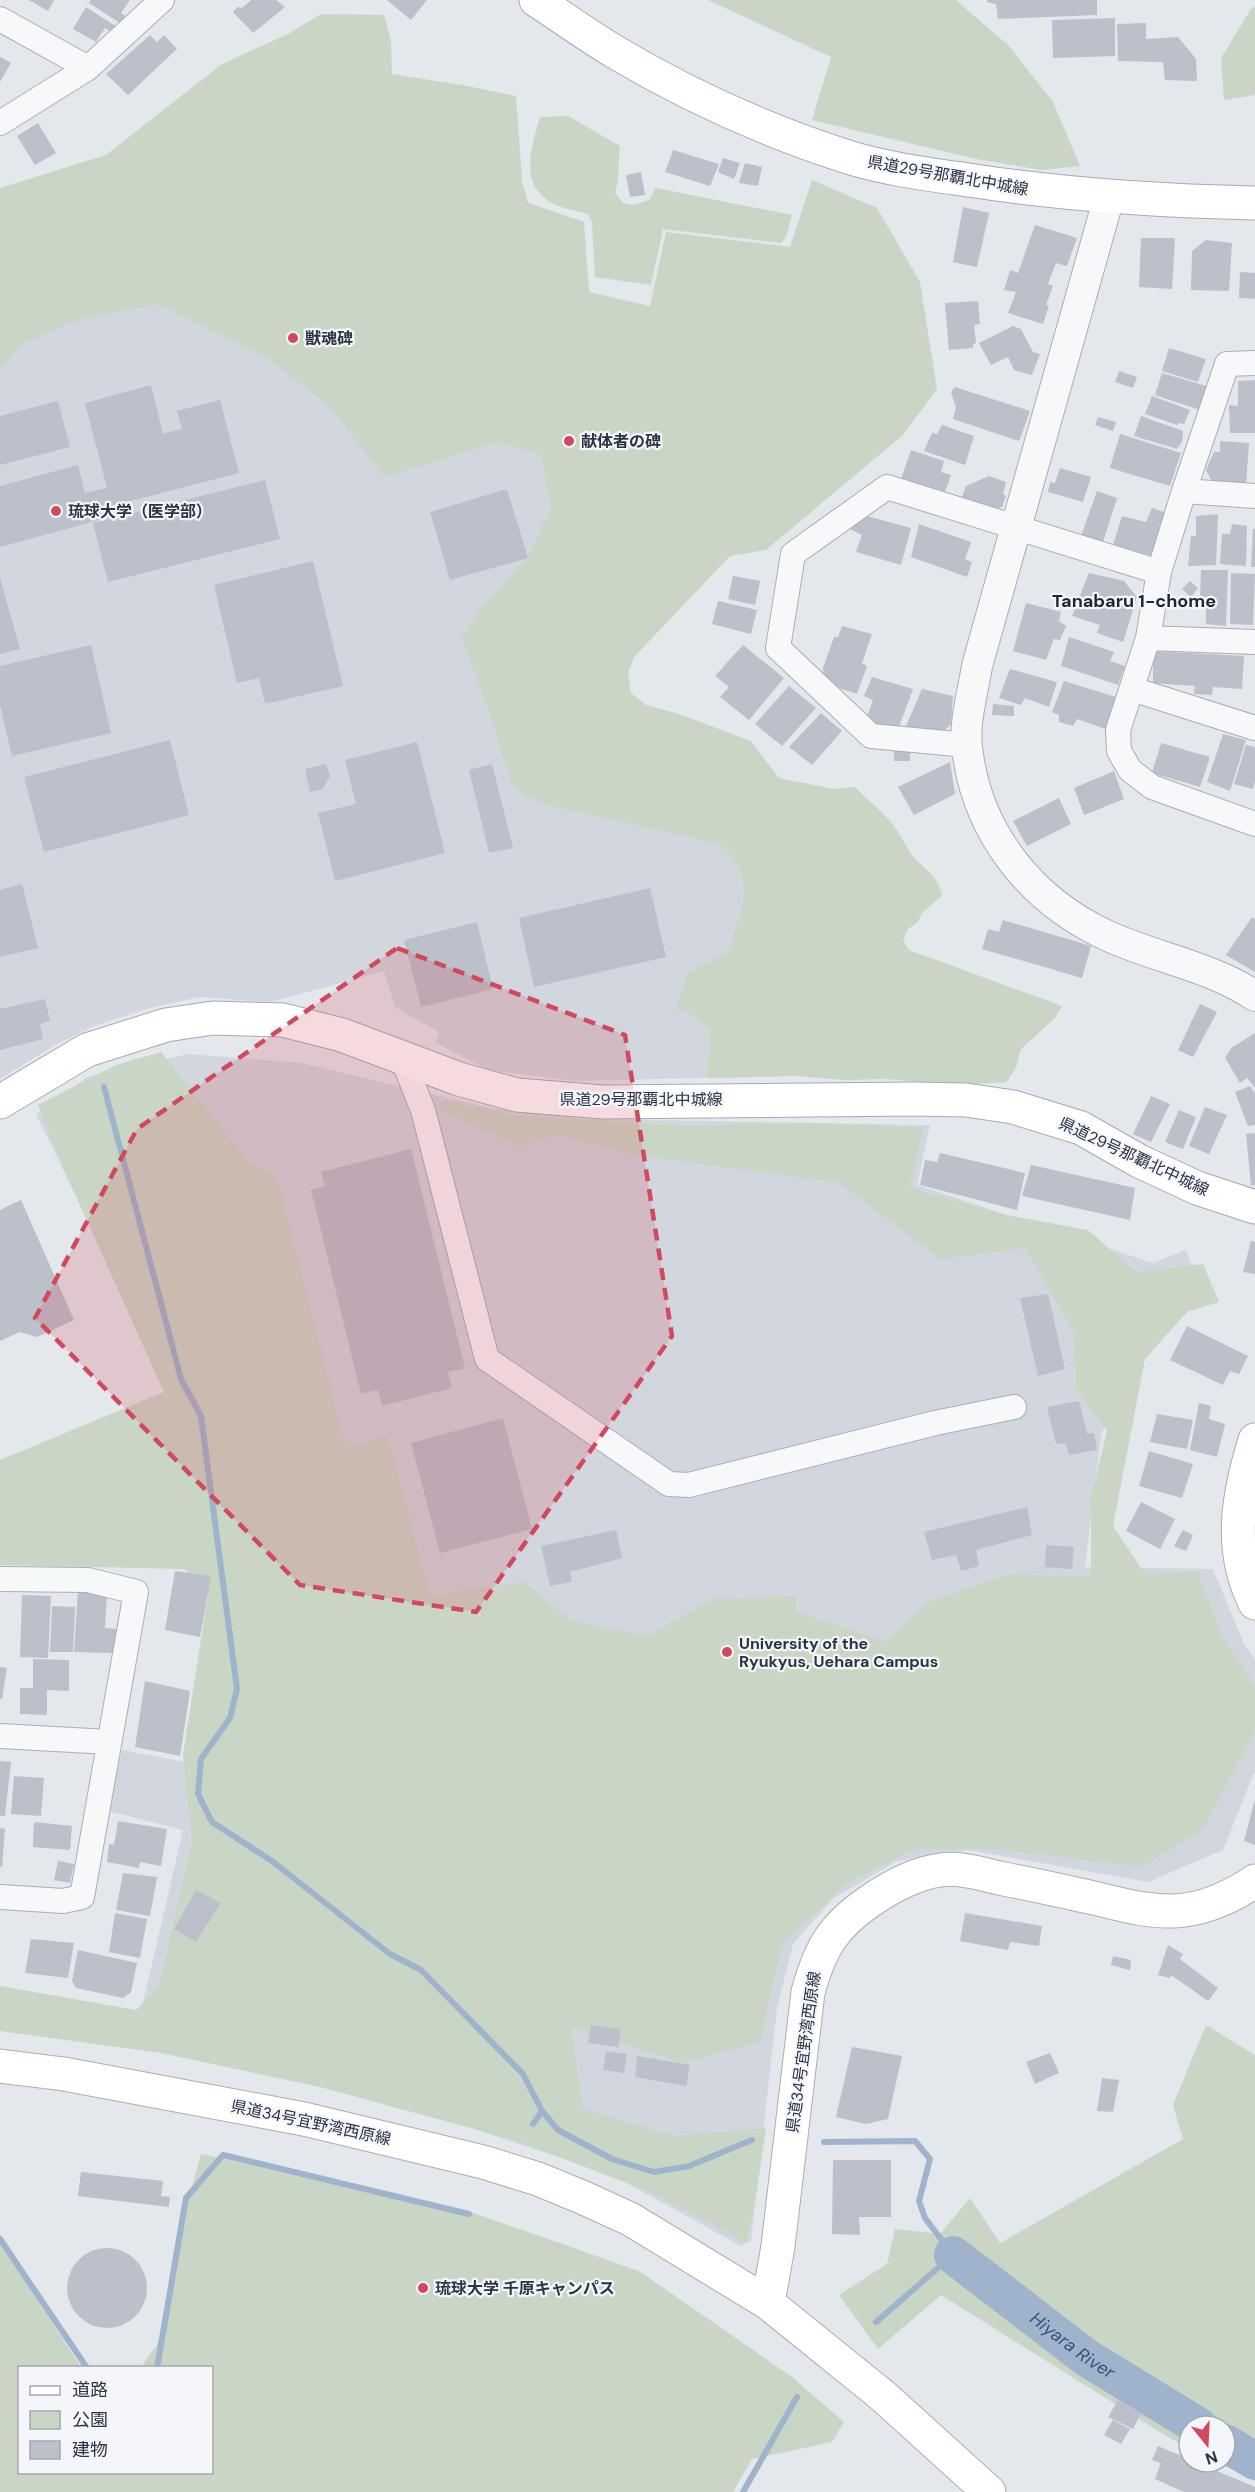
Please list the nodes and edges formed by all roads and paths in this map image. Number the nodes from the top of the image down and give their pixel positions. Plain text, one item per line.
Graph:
1 (162, 0) edge
2 (536, 0) edge
3 (0, 19) edge
4 (88, 68) junction
5 (0, 123) edge
6 (1109, 197) junction
7 (1255, 203) edge
8 (1255, 363) edge
9 (1184, 491) junction
10 (1255, 496) edge
11 (1017, 528) junction
12 (1159, 572) junction
13 (1148, 638) junction
14 (1255, 642) edge
15 (1132, 689) junction
16 (1255, 728) edge
17 (967, 745) junction
18 (1255, 824) edge
19 (1255, 996) edge
20 (402, 1058) junction
21 (0, 1102) edge
22 (1255, 1207) edge
23 (1014, 1407) dead end
24 (1255, 1441) edge
25 (0, 1579) edge
26 (1255, 1603) edge
27 (0, 1737) edge
28 (109, 1742) junction
29 (1255, 1881) edge
30 (0, 1897) edge
31 (0, 2066) edge
32 (768, 2302) junction
33 (989, 2492) edge

1 - 4 street
2 - 6 main road, 県道29号那覇北中城線
3 - 4 street
4 - 5 street
6 - 7 main road, 県道29号那覇北中城線
6 - 11 street
8 - 9 street
9 - 10 street
9 - 12 street
11 - 12 street
11 - 17 street
11 - 17 street
12 - 13 street
13 - 14 street
13 - 15 street
15 - 16 street
15 - 18 street
17 - 19 street
20 - 21 main road, 県道29号那覇北中城線
20 - 22 main road, 県道29号那覇北中城線
20 - 23 street
24 - 26 main road
25 - 28 street
27 - 28 street
28 - 30 street
29 - 32 main road, 県道34号宜野湾西原線
31 - 32 main road, 県道34号宜野湾西原線
32 - 33 main road, 県道34号宜野湾西原線

